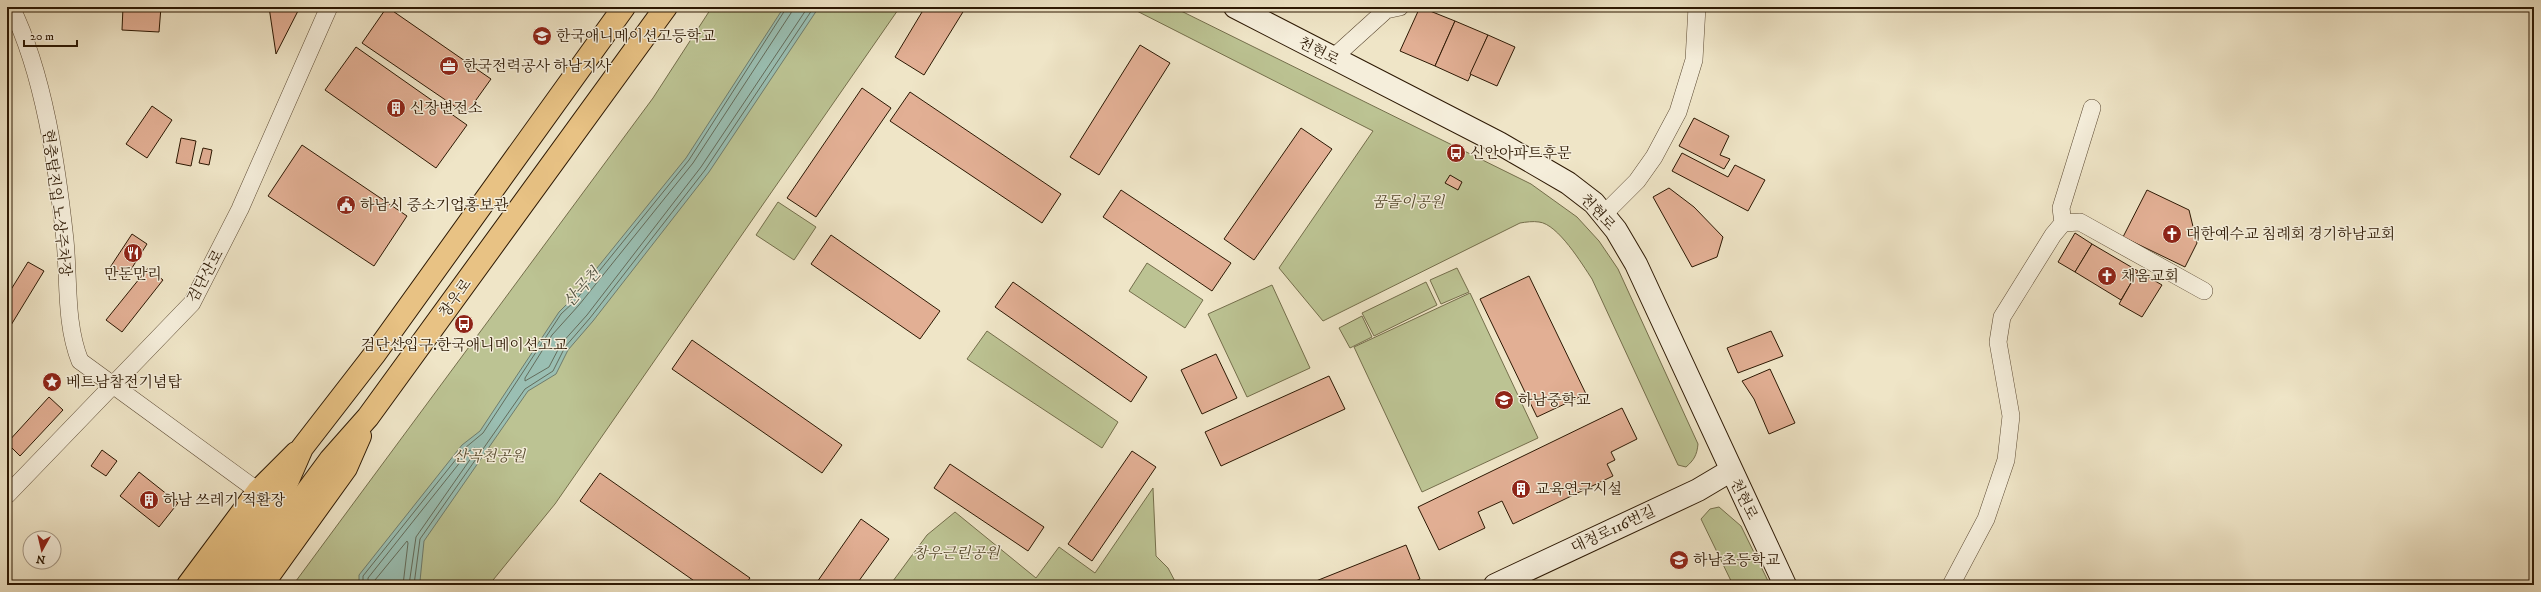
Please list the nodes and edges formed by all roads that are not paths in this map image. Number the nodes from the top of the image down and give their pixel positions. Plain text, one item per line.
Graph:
1 (10, 7) edge
2 (329, 7) edge
3 (624, 7) edge
4 (666, 7) edge
5 (1235, 7) edge
6 (1400, 7) edge
7 (1697, 7) edge
8 (1333, 58) junction
9 (2092, 108) dead end
10 (1604, 214) junction
11 (2063, 223) junction
12 (2204, 292) dead end
13 (114, 385) junction
14 (368, 417) junction
15 (302, 448) junction
16 (1730, 471) junction
17 (258, 490) junction
18 (7, 495) edge
19 (188, 585) edge
20 (213, 585) edge
21 (238, 585) edge
22 (262, 585) edge
23 (1495, 585) edge
24 (1785, 585) edge
25 (1951, 585) edge

1 - 13 street, 현충탑진입 노상주차장
2 - 13 street, 검단산로
3 - 15 main road
4 - 14 main road, 창우로
5 - 8 main road, 천현로
6 - 8 street
7 - 10 street
8 - 10 main road, 천현로
9 - 11 street
10 - 16 main road, 천현로
11 - 12 street
11 - 25 street
13 - 17 street, 현충탑진입 노상주차장
13 - 18 street, 검단산로
14 - 21 main road, 창우로
14 - 22 main road
15 - 17 main road
15 - 20 main road
16 - 23 main road, 대청로116번길
16 - 24 main road, 천현로
17 - 19 main road

